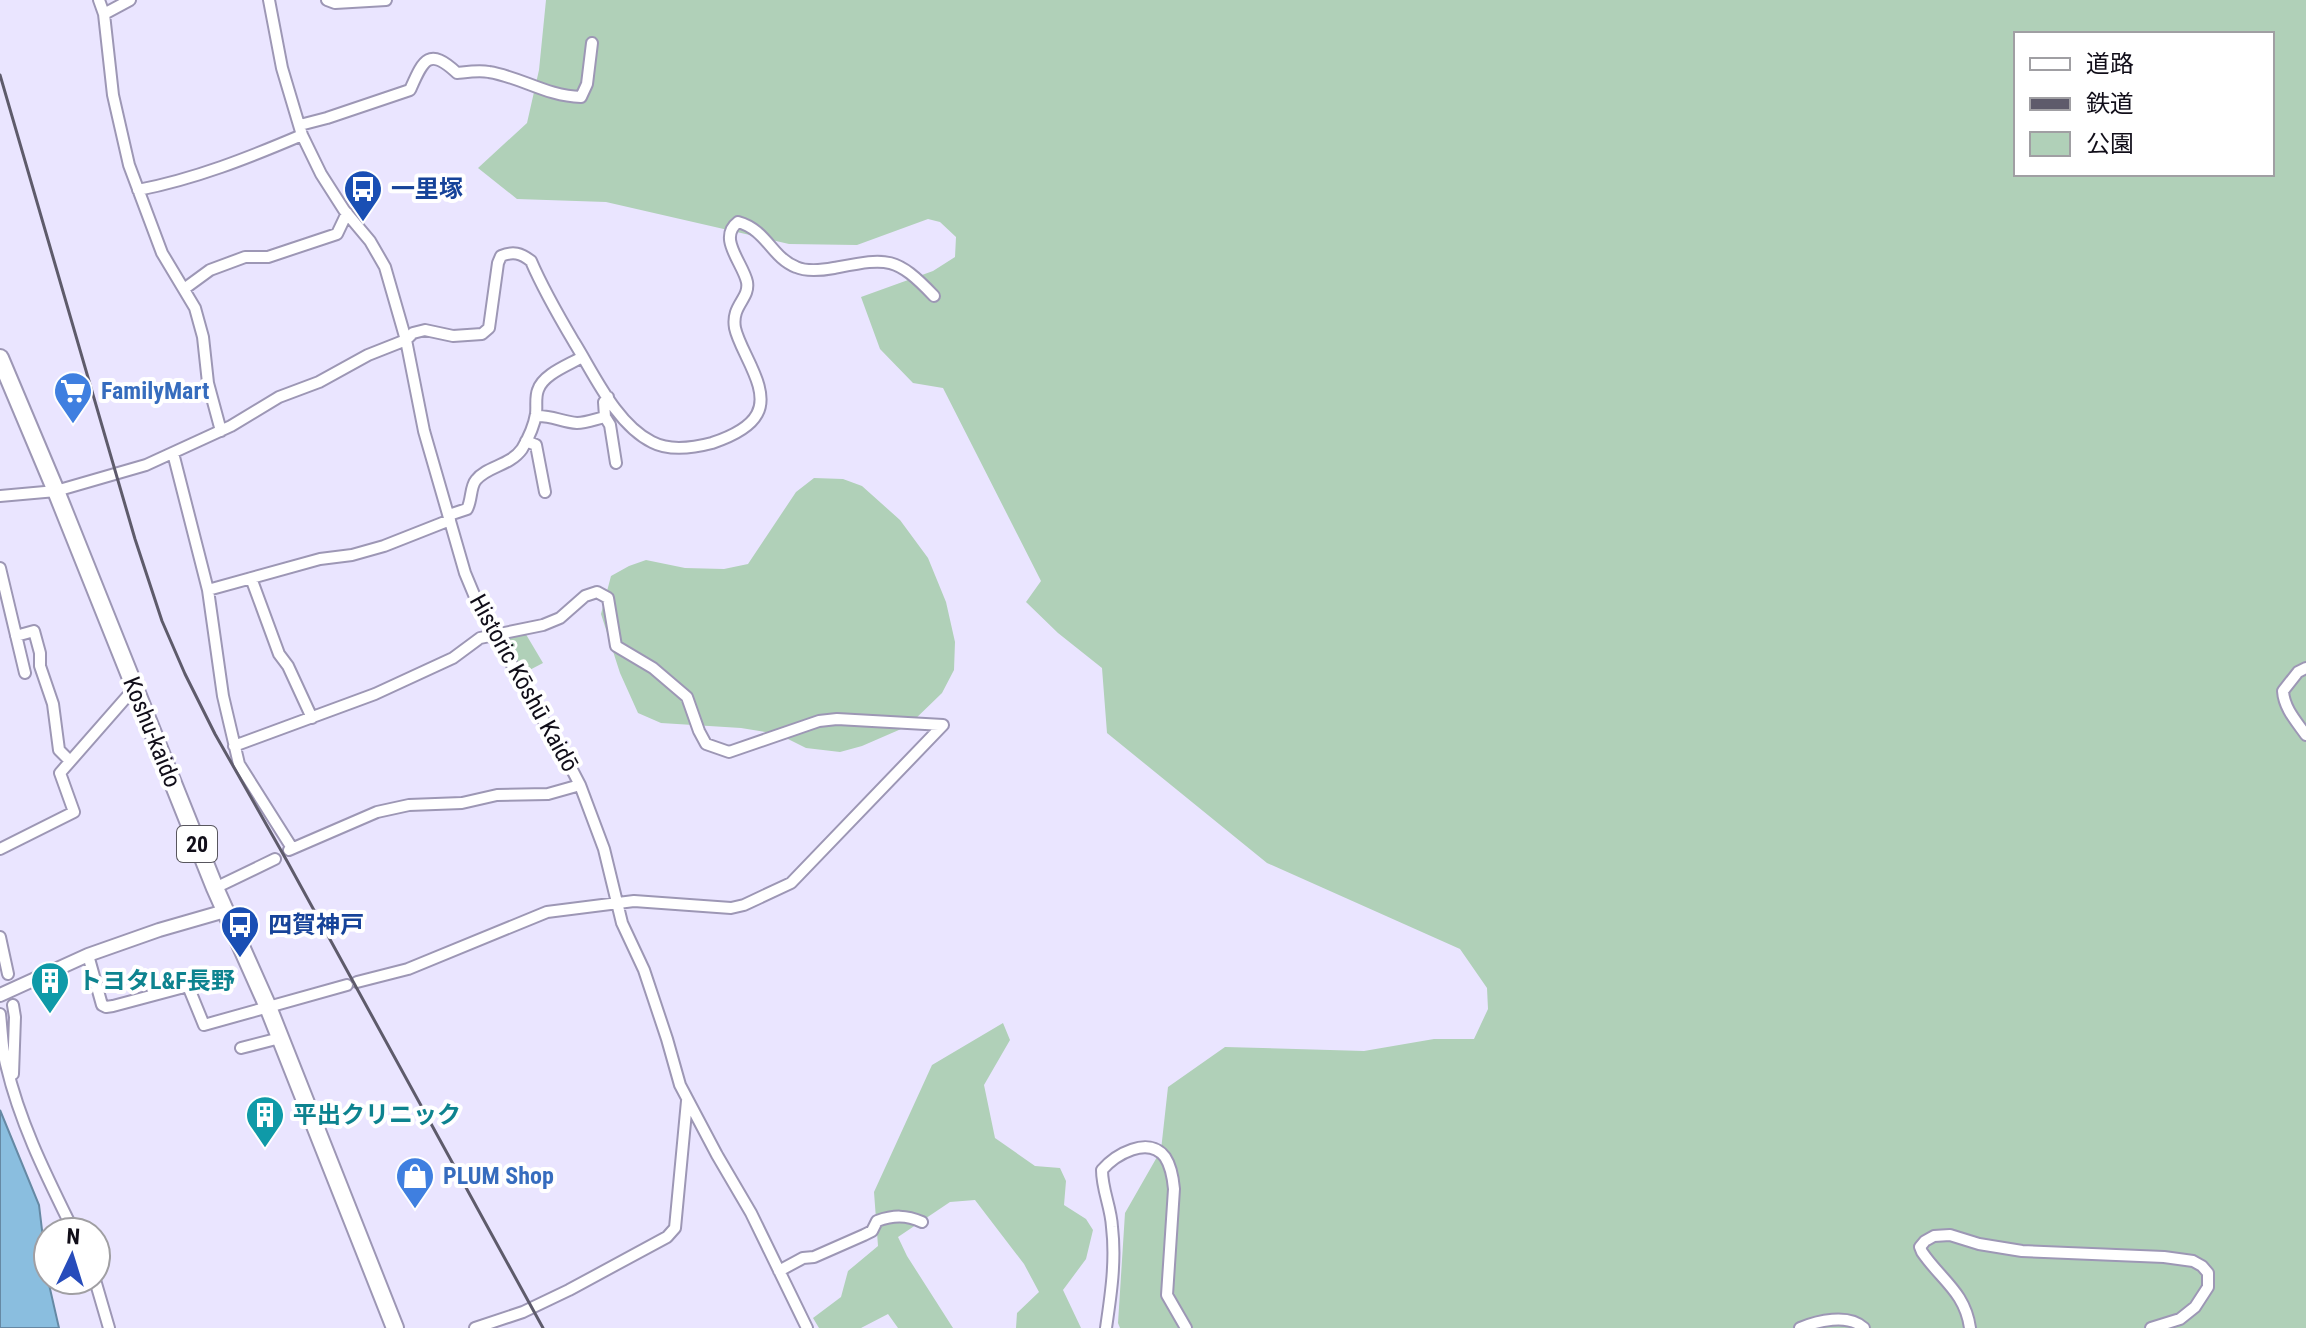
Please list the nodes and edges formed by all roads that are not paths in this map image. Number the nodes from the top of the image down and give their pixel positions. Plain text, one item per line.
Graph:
1 (99, 0) edge
2 (130, 0) edge
3 (269, 0) edge
4 (327, 0) edge
5 (386, 0) edge
6 (104, 14) junction
7 (592, 43) dead end
8 (301, 130) junction
9 (138, 190) junction
10 (347, 213) junction
11 (184, 289) junction
12 (934, 296) dead end
13 (406, 340) junction
14 (582, 357) junction
15 (0, 358) edge
16 (608, 397) junction
17 (536, 416) junction
18 (605, 417) junction
19 (221, 431) junction
20 (526, 441) junction
21 (173, 453) junction
22 (616, 463) dead end
23 (56, 491) junction
24 (545, 492) dead end
25 (0, 496) edge
26 (450, 517) junction
27 (0, 568) edge
28 (251, 578) junction
29 (208, 590) junction
30 (496, 634) junction
31 (16, 636) junction
32 (2306, 668) edge
33 (25, 673) dead end
34 (131, 692) dead end
35 (312, 718) junction
36 (2306, 735) edge
37 (234, 746) junction
38 (70, 761) junction
39 (580, 785) junction
40 (0, 849) edge
41 (275, 859) dead end
42 (215, 888) junction
43 (617, 902) junction
44 (225, 911) junction
45 (0, 937) edge
46 (88, 955) junction
47 (8, 974) dead end
48 (0, 995) edge
49 (13, 1005) dead end
50 (268, 1007) junction
51 (0, 1014) edge
52 (280, 1038) junction
53 (241, 1048) dead end
54 (13, 1088) junction
55 (687, 1099) junction
56 (66, 1216) edge
57 (922, 1222) dead end
58 (779, 1271) junction
59 (100, 1296) edge
60 (109, 1328) edge
61 (395, 1328) edge
62 (475, 1328) edge
63 (807, 1328) edge
64 (1106, 1328) edge
65 (1186, 1328) edge
66 (1800, 1328) edge
67 (1864, 1328) edge
68 (1970, 1328) edge
69 (2151, 1328) edge

1 - 6 street
2 - 6 street
3 - 8 street, Historic Kōshū Kaidō
4 - 5 street
6 - 9 street
7 - 8 street
8 - 9 street
8 - 10 street, Historic Kōshū Kaidō
9 - 11 street
10 - 11 street
10 - 13 street, Historic Kōshū Kaidō
11 - 19 street
12 - 16 street
13 - 14 street
13 - 19 street
13 - 26 street, Historic Kōshū Kaidō
14 - 16 street
14 - 17 street
15 - 23 highway, Koshu-kaido / 20
16 - 18 street
17 - 18 street
17 - 20 street
18 - 22 street
19 - 21 street
20 - 24 street
20 - 26 street
21 - 23 street
21 - 29 street
23 - 25 street
23 - 42 highway, Koshu-kaido / 20
26 - 28 street
26 - 30 street, Historic Kōshū Kaidō
27 - 31 street
28 - 29 street
28 - 35 street
29 - 37 street
30 - 35 street
30 - 39 street, Historic Kōshū Kaidō
30 - 43 street
31 - 33 street
31 - 38 street
32 - 36 street
34 - 38 street
35 - 37 street
37 - 39 street
38 - 40 street
39 - 43 street, Historic Kōshū Kaidō
41 - 42 street
42 - 44 highway, Koshu-kaido / 20
43 - 50 street
43 - 55 street, Historic Kōshū Kaidō
44 - 46 street
44 - 50 highway, Koshu-kaido / 20
45 - 47 street
46 - 48 street
46 - 50 street
49 - 54 street
50 - 52 highway, Koshu-kaido / 20
51 - 54 street
52 - 53 street
52 - 61 highway, Koshu-kaido / 20
54 - 56 street
55 - 58 street
55 - 62 street, Historic Kōshū Kaidō
57 - 58 street
58 - 63 street
59 - 60 street
64 - 65 street
66 - 67 street
68 - 69 street

